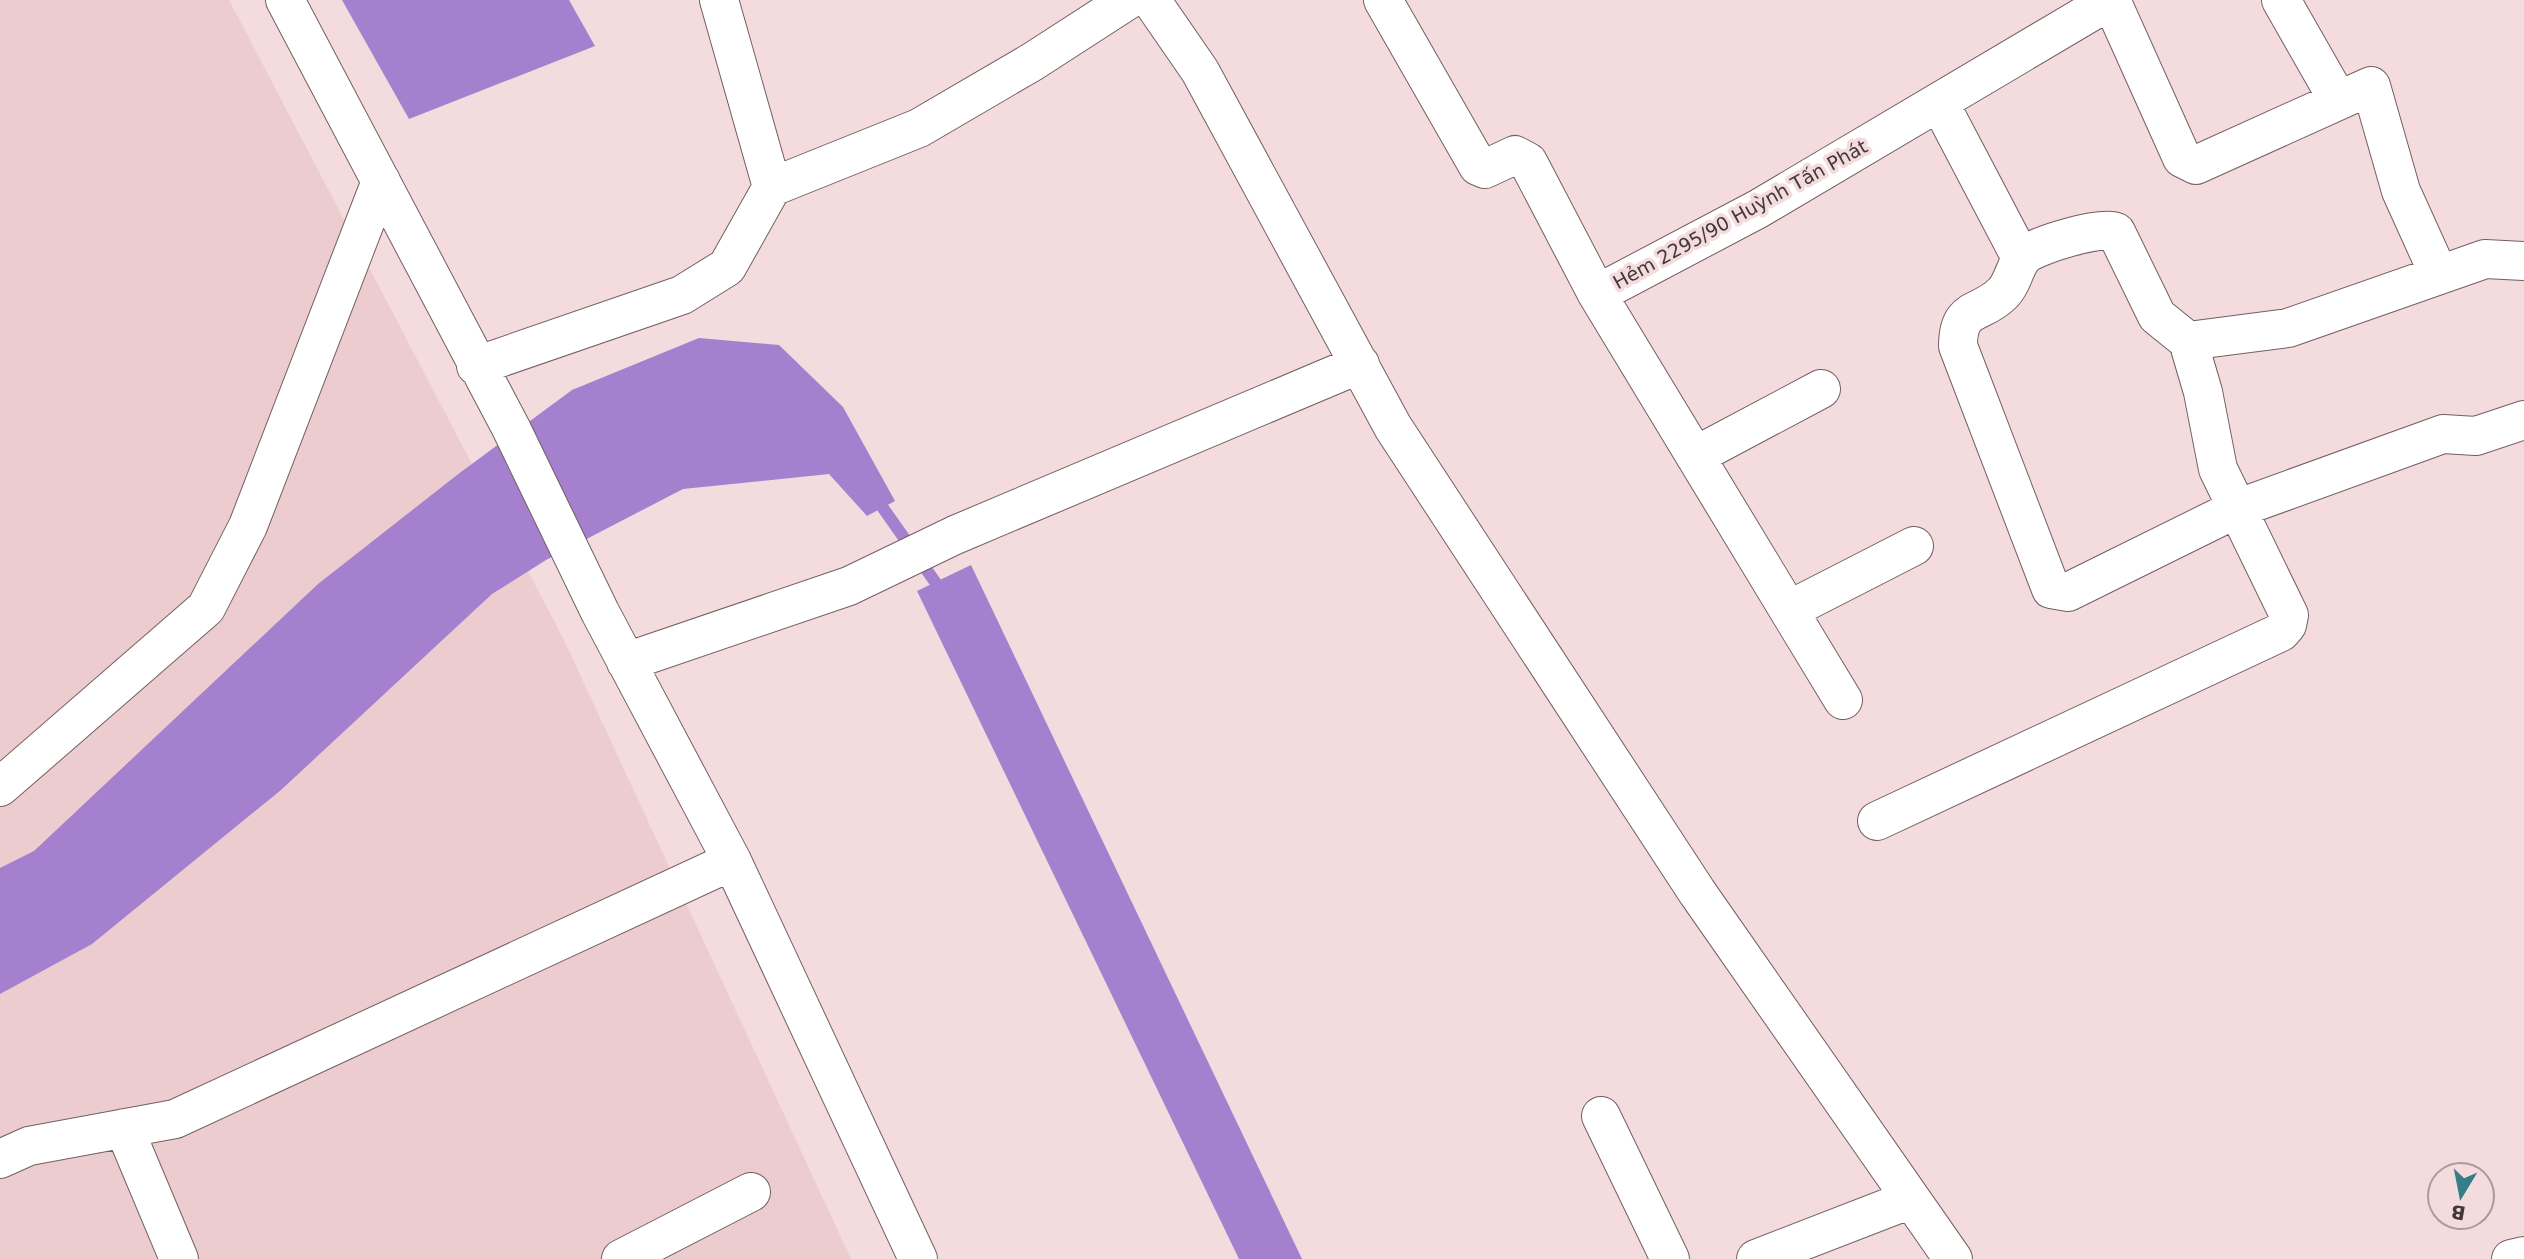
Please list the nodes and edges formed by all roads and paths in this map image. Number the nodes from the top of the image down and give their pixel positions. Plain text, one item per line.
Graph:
1 (285, 0) edge
2 (719, 0) edge
3 (1128, 0) edge
4 (1151, 0) edge
5 (1383, 0) edge
6 (2111, 0) edge
7 (2281, 0) edge
8 (2338, 100) junction
9 (1939, 102) junction
10 (381, 181) junction
11 (772, 187) junction
12 (2021, 258) junction
13 (2524, 261) edge
14 (2439, 275) junction
15 (1597, 293) junction
16 (2188, 341) junction
17 (1360, 364) junction
18 (476, 366) junction
19 (1821, 389) dead end
20 (2524, 420) edge
21 (1695, 456) junction
22 (2236, 509) junction
23 (1914, 546) dead end
24 (1789, 610) junction
25 (626, 662) junction
26 (1843, 700) dead end
27 (0, 787) edge
28 (1877, 821) dead end
29 (732, 861) junction
30 (1601, 1116) dead end
31 (124, 1128) junction
32 (0, 1159) edge
33 (751, 1192) dead end
34 (1911, 1199) junction
35 (2524, 1256) edge
36 (179, 1259) edge
37 (621, 1259) edge
38 (918, 1259) edge
39 (1670, 1259) edge
40 (1756, 1259) edge
41 (1953, 1259) edge
42 (2511, 1259) edge

1 - 10 street
2 - 11 street
3 - 11 street
4 - 17 street
5 - 15 street
6 - 8 street
6 - 9 street, Hẻm 2295/90 Huỳnh Tấn Phát
7 - 8 street
8 - 14 street
9 - 12 street
9 - 15 street, Hẻm 2295/90 Huỳnh Tấn Phát
10 - 18 street
10 - 27 street
11 - 18 street
12 - 16 street
12 - 22 street
13 - 14 street
14 - 16 street
15 - 21 street, Hẻm 2295/90 Huỳnh Tấn Phát
16 - 22 street
17 - 25 street
17 - 34 street
18 - 25 street
19 - 21 street
20 - 22 street
21 - 24 street, Hẻm 2295/90 Huỳnh Tấn Phát
22 - 28 street
23 - 24 street
24 - 26 street, Hẻm 2295/90 Huỳnh Tấn Phát
25 - 29 street
29 - 31 street
29 - 38 street
30 - 39 street
31 - 32 street
31 - 36 street
33 - 37 street
34 - 40 street
34 - 41 street
35 - 42 street

